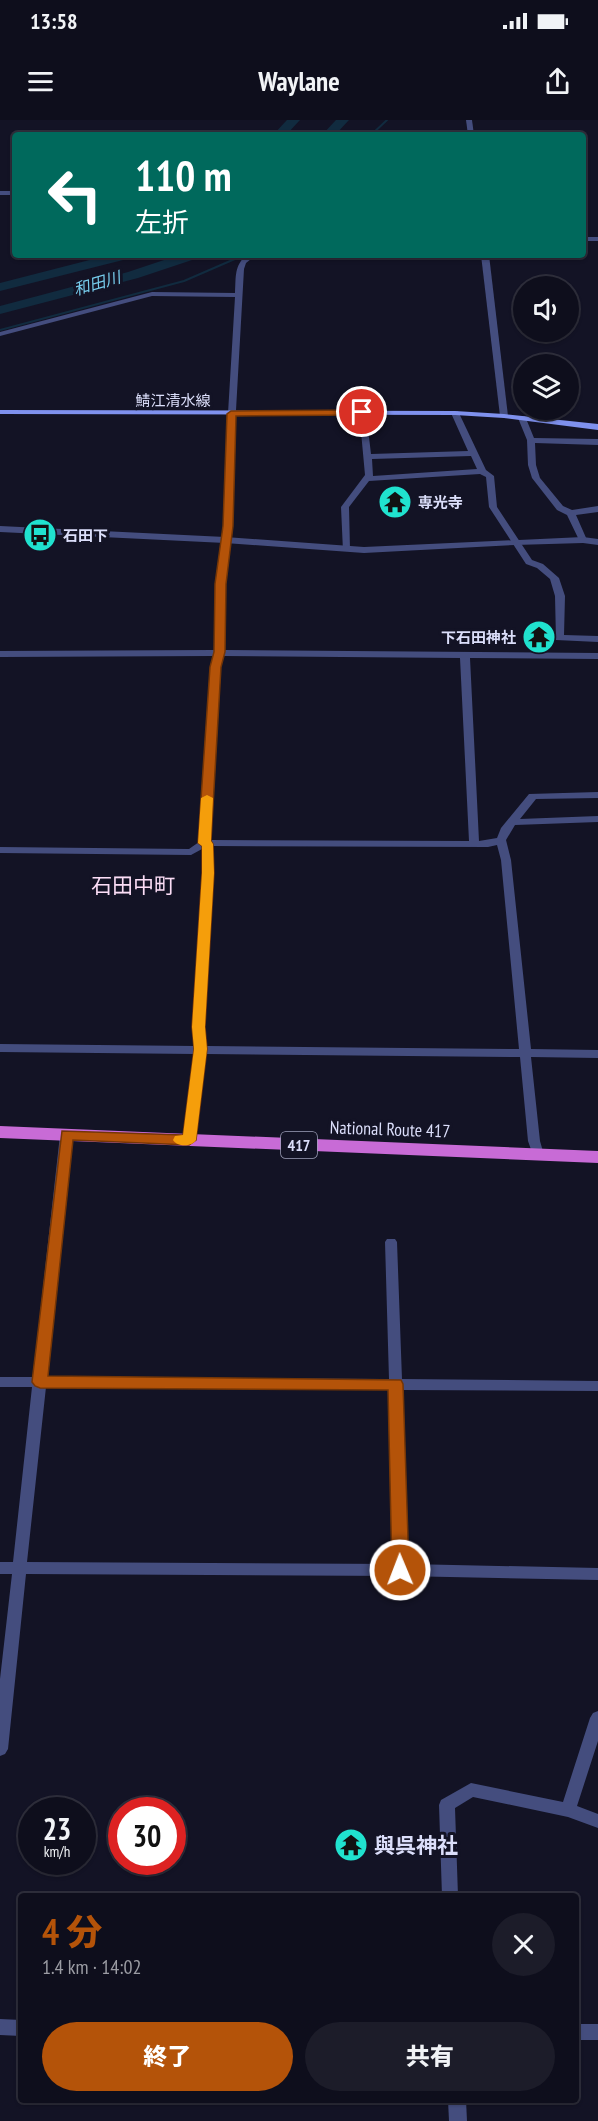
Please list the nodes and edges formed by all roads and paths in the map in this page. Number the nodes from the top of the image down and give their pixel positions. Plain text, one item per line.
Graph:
1 (248, 258) edge
2 (485, 258) edge
3 (238, 295) junction
4 (0, 333) edge
5 (0, 412) edge
6 (362, 412) junction
7 (455, 413) junction
8 (231, 414) junction
9 (504, 416) junction
10 (513, 417) edge
11 (523, 420) edge
12 (539, 420) edge
13 (598, 427) edge
14 (531, 440) junction
15 (598, 442) edge
16 (474, 453) junction
17 (366, 457) junction
18 (482, 471) junction
19 (365, 479) junction
20 (598, 509) edge
21 (571, 513) junction
22 (0, 528) edge
23 (225, 540) junction
24 (583, 540) junction
25 (515, 542) junction
26 (598, 542) edge
27 (346, 549) junction
28 (598, 639) edge
29 (219, 652) junction
30 (0, 654) edge
31 (465, 655) junction
32 (598, 656) edge
33 (598, 795) edge
34 (598, 819) edge
35 (513, 822) junction
36 (501, 840) junction
37 (206, 843) junction
38 (474, 843) junction
39 (0, 850) edge
40 (0, 1048) edge
41 (201, 1049) junction
42 (525, 1054) junction
43 (598, 1054) edge
44 (0, 1132) edge
45 (66, 1135) junction
46 (189, 1140) junction
47 (538, 1155) junction
48 (598, 1157) edge
49 (391, 1242) dead end
50 (0, 1382) edge
51 (40, 1382) junction
52 (395, 1384) junction
53 (598, 1386) edge
54 (0, 1568) edge
55 (19, 1569) junction
56 (400, 1570) junction
57 (598, 1574) edge
58 (598, 1718) edge
59 (0, 1749) edge
60 (568, 1809) junction
61 (598, 1821) edge
62 (450, 1893) edge
63 (0, 2027) edge
64 (18, 2028) edge
65 (579, 2032) edge
66 (598, 2032) edge
67 (458, 2103) edge
68 (458, 2121) edge

1 - 3 street
2 - 9 street
3 - 4 street
3 - 8 street
5 - 8 main road, 鯖江清水線
6 - 7 main road, 鯖江清水線
6 - 8 main road, 鯖江清水線
6 - 17 street
7 - 9 main road, 鯖江清水線
7 - 16 street
8 - 23 street
9 - 10 main road, 鯖江清水線
11 - 14 street
12 - 13 main road, 鯖江清水線
14 - 15 street
14 - 21 street
16 - 17 street
16 - 18 street
17 - 19 street
18 - 19 street
18 - 25 street
19 - 27 street
20 - 21 street
21 - 24 street
22 - 23 street
23 - 27 street
23 - 29 street
24 - 25 street
24 - 26 street
25 - 27 street
25 - 28 street
29 - 30 street
29 - 31 street
29 - 37 street
31 - 32 street
31 - 38 street
33 - 35 street
34 - 35 street
35 - 36 street
36 - 38 street
36 - 42 street
37 - 38 street
37 - 39 street
37 - 41 street
40 - 41 street
41 - 42 street
41 - 46 street
42 - 43 street
42 - 47 street
44 - 45 highway, National Route 417 / 417
45 - 46 highway, National Route 417 / 417
45 - 51 street
46 - 47 highway, National Route 417 / 417
47 - 48 highway, National Route 417 / 417
49 - 52 street
50 - 51 street
51 - 52 street
51 - 55 street
52 - 53 street
52 - 56 street
54 - 55 street
55 - 56 street
55 - 59 street
56 - 57 street
58 - 60 street
60 - 61 street
60 - 62 street
63 - 64 street
65 - 66 street
67 - 68 street

